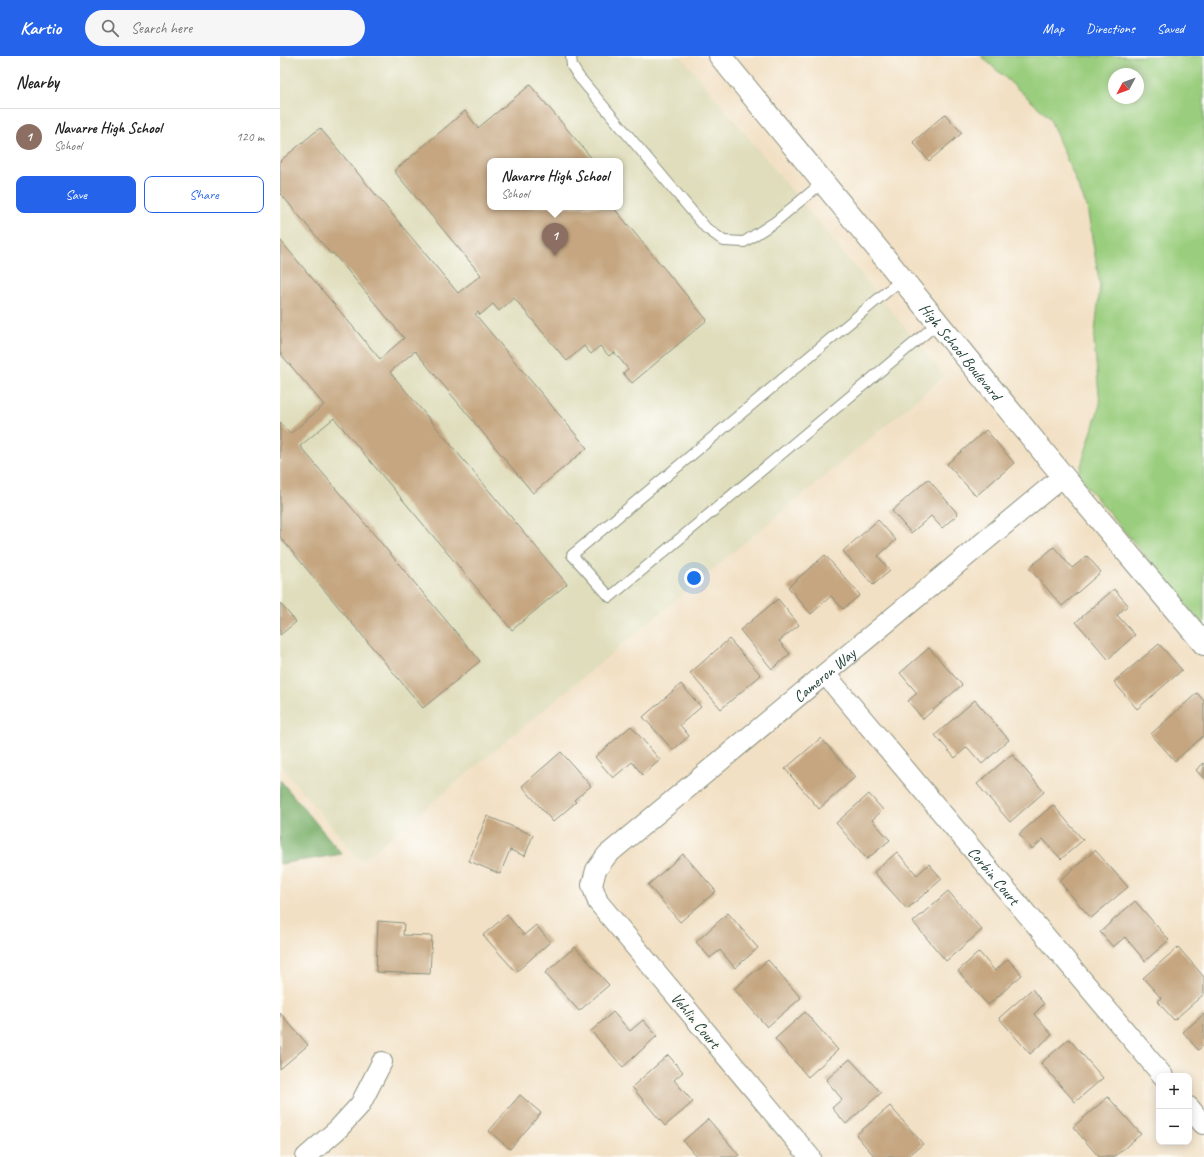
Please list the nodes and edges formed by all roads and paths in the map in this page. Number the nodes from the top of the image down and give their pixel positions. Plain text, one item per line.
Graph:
1 (571, 56) edge
2 (720, 56) edge
3 (823, 182) junction
4 (902, 279) junction
5 (938, 323) junction
6 (1063, 476) junction
7 (1204, 644) edge
8 (826, 674) junction
9 (594, 879) joint
10 (382, 1062) dead end
11 (1160, 1073) edge
12 (1191, 1109) edge
13 (1203, 1124) dead end
14 (306, 1157) edge
15 (810, 1157) edge

1 - 3 lane
2 - 3 street, High School Boulevard
3 - 4 street, High School Boulevard
4 - 5 street, High School Boulevard
4 - 5 lane
5 - 6 street, High School Boulevard
6 - 7 street, High School Boulevard
6 - 8 street, Cameron Way
8 - 9 street, Cameron Way
8 - 11 street, Corbin Court
9 - 15 street, Vehlin Court
10 - 14 street
12 - 13 street

